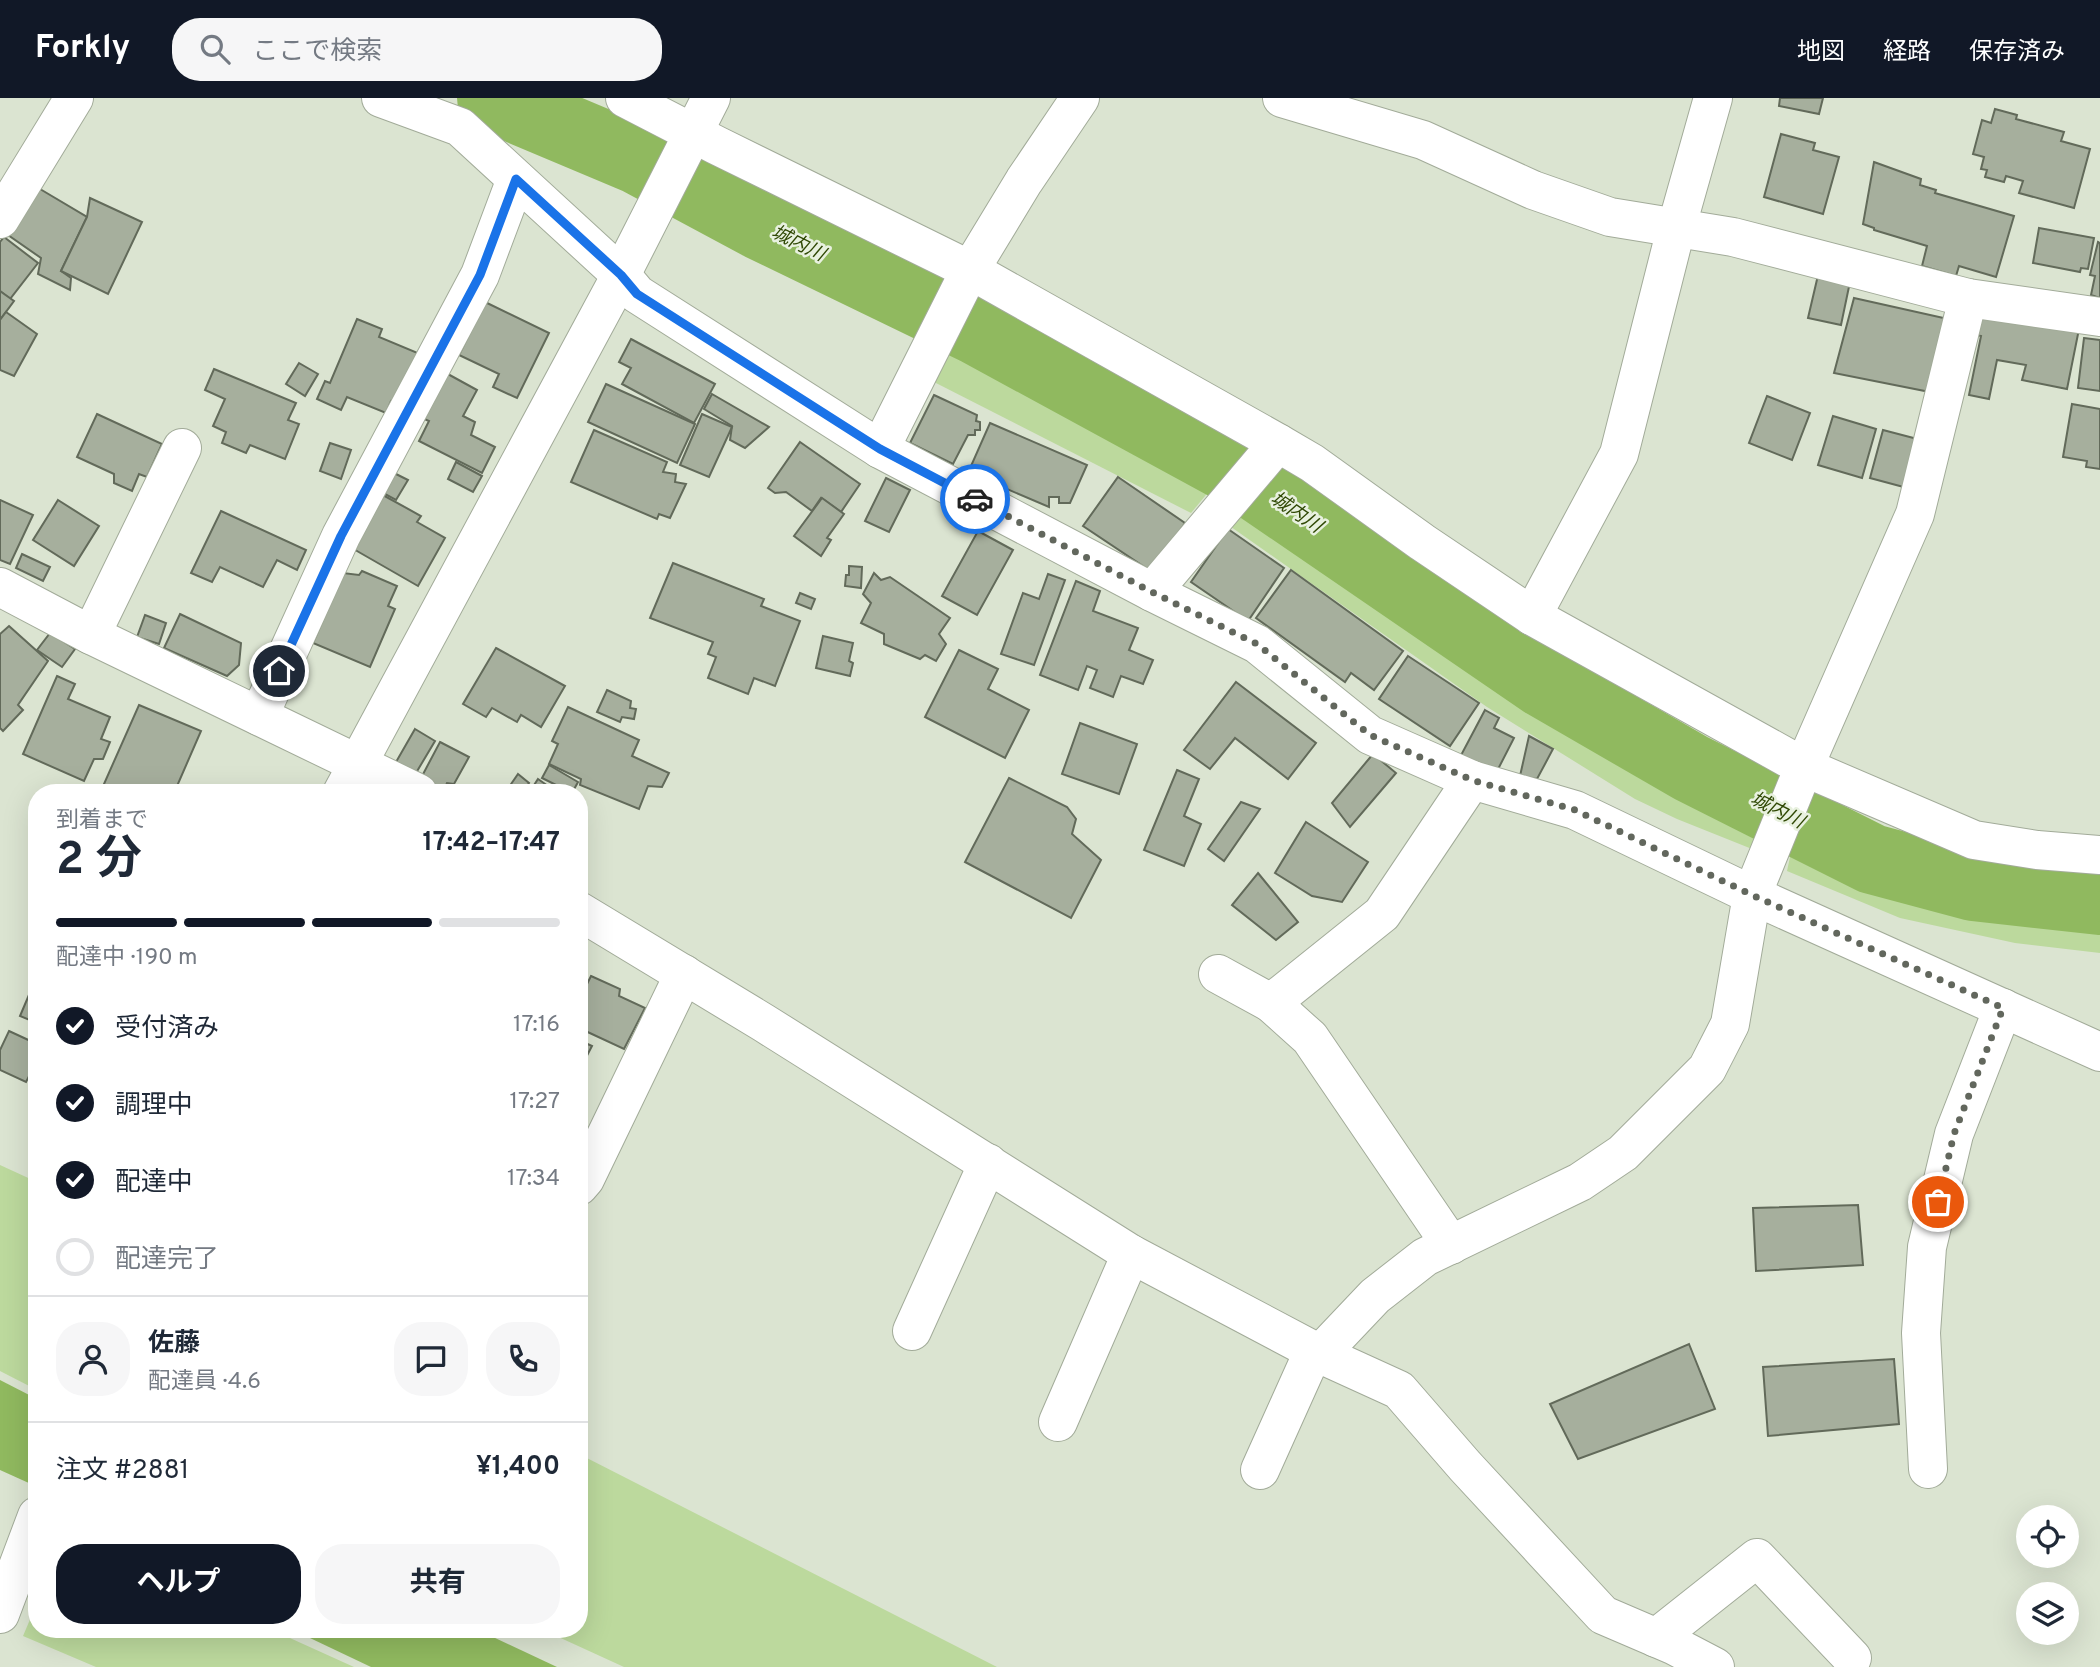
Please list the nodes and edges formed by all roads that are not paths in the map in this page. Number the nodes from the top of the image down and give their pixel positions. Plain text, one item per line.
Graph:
1 (74, 98) edge
2 (381, 98) edge
3 (625, 98) edge
4 (711, 98) edge
5 (1080, 98) edge
6 (1282, 98) edge
7 (1713, 98) edge
8 (695, 133) junction
9 (516, 179) junction
10 (0, 219) edge
11 (1676, 229) junction
12 (970, 270) junction
13 (621, 275) junction
14 (1968, 298) junction
15 (2100, 317) edge
16 (1278, 443) junction
17 (182, 448) dead end
18 (880, 449) junction
19 (0, 587) edge
20 (1152, 592) junction
21 (1532, 616) junction
22 (91, 635) junction
23 (259, 716) junction
24 (349, 778) edge
25 (1472, 780) junction
26 (1799, 780) junction
27 (377, 784) edge
28 (2100, 855) edge
29 (1752, 895) junction
30 (588, 916) edge
31 (684, 974) junction
32 (1218, 974) dead end
33 (1271, 1003) junction
34 (2003, 1008) junction
35 (2100, 1052) edge
36 (988, 1163) junction
37 (588, 1173) edge
38 (1451, 1245) junction
39 (1131, 1254) junction
40 (912, 1331) dead end
41 (1320, 1354) junction
42 (1058, 1422) dead end
43 (1928, 1469) dead end
44 (1260, 1471) dead end
45 (28, 1540) edge
46 (0, 1614) edge
47 (1656, 1638) junction
48 (1852, 1658) dead end
49 (1715, 1667) edge

1 - 10 street
2 - 9 street
3 - 8 street
4 - 8 street
5 - 12 street
6 - 11 street
7 - 11 street
8 - 12 street
8 - 13 street
9 - 13 street
9 - 23 street
11 - 14 street
11 - 21 street
12 - 16 street
12 - 18 street
13 - 18 street
13 - 24 street
14 - 15 street
14 - 26 street
16 - 20 street
16 - 21 street
17 - 22 street
18 - 20 street
19 - 22 street
20 - 25 street
21 - 26 street
22 - 23 street
23 - 24 street
24 - 27 street
25 - 29 street
25 - 33 street
26 - 28 street
26 - 29 street
29 - 34 street
29 - 38 street
30 - 31 street
31 - 36 street
31 - 37 street
32 - 33 street
33 - 38 street
34 - 35 street
34 - 43 street
36 - 39 street
36 - 40 street
38 - 41 street
39 - 41 street
39 - 42 street
41 - 44 street
41 - 47 street
45 - 46 street
47 - 48 street
47 - 49 street

